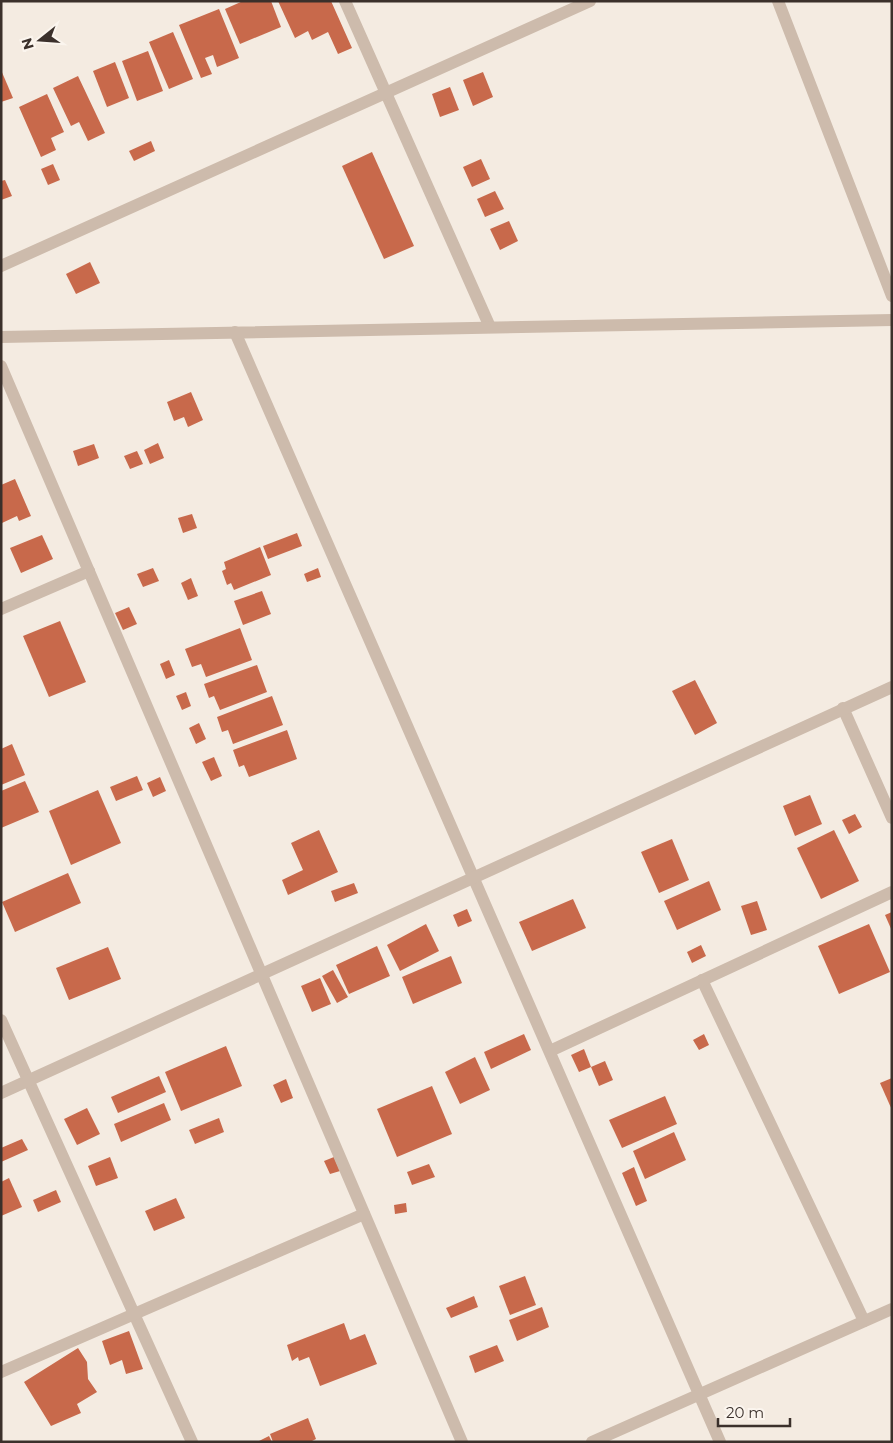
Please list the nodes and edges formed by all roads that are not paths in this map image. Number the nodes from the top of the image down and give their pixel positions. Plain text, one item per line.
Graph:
1 (345, 1) edge
2 (590, 1) edge
3 (778, 1) edge
4 (385, 93) junction
5 (1, 266) edge
6 (892, 296) edge
7 (892, 320) edge
8 (490, 327) junction
9 (235, 332) junction
10 (1, 337) edge
11 (1, 366) edge
12 (89, 571) junction
13 (1, 609) edge
14 (892, 687) edge
15 (843, 708) junction
16 (892, 818) edge
17 (474, 877) junction
18 (892, 892) edge
19 (261, 974) junction
20 (702, 980) junction
21 (1, 1020) edge
22 (550, 1051) junction
23 (28, 1080) junction
24 (1, 1093) edge
25 (364, 1214) junction
26 (892, 1309) edge
27 (134, 1314) junction
28 (864, 1321) junction
29 (1, 1372) edge
30 (699, 1395) junction
31 (192, 1442) edge
32 (462, 1442) edge
33 (592, 1442) edge
34 (720, 1442) edge

1 - 4 street
2 - 4 street
3 - 6 street
4 - 5 street
4 - 8 street
7 - 8 street
8 - 9 street
9 - 10 street
9 - 17 street
11 - 12 street
12 - 13 street
12 - 19 street
14 - 15 street
15 - 16 street
15 - 17 street
17 - 19 street
17 - 22 street
18 - 20 street
19 - 23 street
19 - 25 street
20 - 22 street
20 - 28 street
21 - 23 street
22 - 30 street
23 - 24 street
23 - 27 street
25 - 27 street
25 - 32 street
26 - 28 street
27 - 29 street
27 - 31 street
28 - 30 street
30 - 33 street
30 - 34 street

